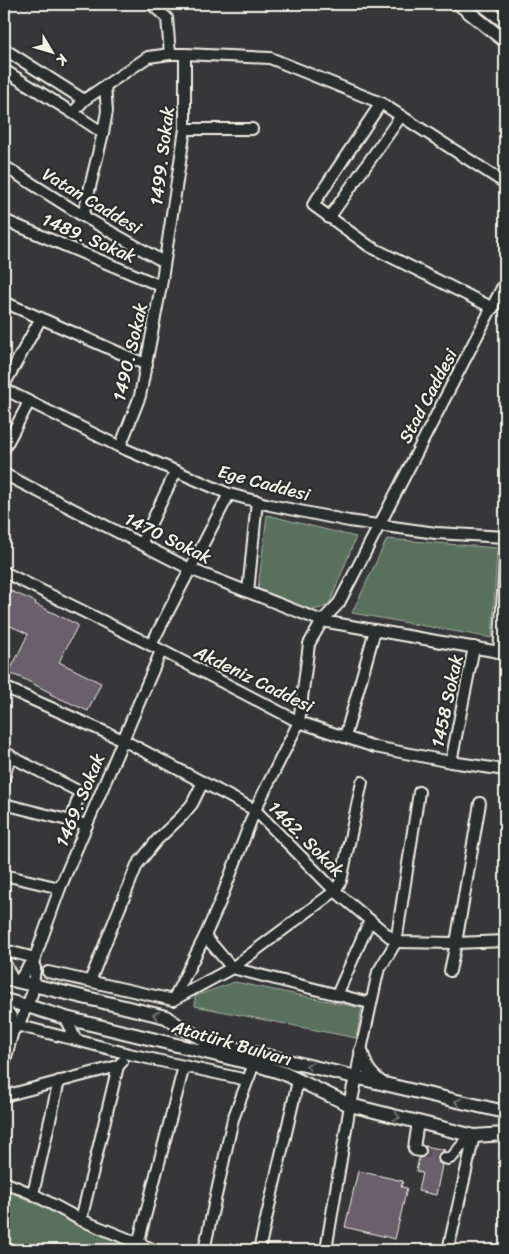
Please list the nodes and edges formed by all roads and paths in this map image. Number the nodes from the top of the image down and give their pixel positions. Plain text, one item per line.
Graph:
1 (150, 4) edge
2 (459, 4) edge
3 (482, 4) edge
4 (505, 22) edge
5 (505, 41) edge
6 (4, 49) edge
7 (170, 54) junction
8 (185, 54) junction
9 (4, 70) edge
10 (105, 86) junction
11 (84, 100) junction
12 (381, 104) junction
13 (74, 113) junction
14 (401, 116) junction
15 (185, 129) junction
16 (252, 129) dead end
17 (104, 133) junction
18 (4, 166) edge
19 (505, 183) edge
20 (83, 216) junction
21 (329, 218) junction
22 (4, 220) edge
23 (164, 262) junction
24 (505, 282) edge
25 (161, 286) junction
26 (4, 302) edge
27 (493, 308) junction
28 (41, 318) junction
29 (147, 365) junction
30 (4, 387) edge
31 (29, 402) junction
32 (120, 447) junction
33 (4, 449) edge
34 (176, 472) junction
35 (4, 474) edge
36 (229, 494) junction
37 (257, 501) junction
38 (379, 526) junction
39 (505, 537) edge
40 (141, 544) junction
41 (505, 561) edge
42 (190, 569) junction
43 (4, 572) edge
44 (248, 592) junction
45 (322, 621) junction
46 (375, 630) junction
47 (151, 645) junction
48 (474, 647) junction
49 (161, 651) junction
50 (502, 653) edge
51 (4, 687) edge
52 (299, 722) junction
53 (345, 737) junction
54 (123, 740) junction
55 (7, 754) edge
56 (451, 762) junction
57 (505, 770) edge
58 (4, 778) edge
59 (203, 782) junction
60 (362, 782) dead end
61 (419, 792) dead end
62 (480, 803) dead end
63 (4, 804) edge
64 (255, 810) junction
65 (70, 821) junction
66 (87, 825) junction
67 (4, 875) edge
68 (60, 888) junction
69 (335, 891) junction
70 (370, 920) junction
71 (205, 936) junction
72 (505, 941) edge
73 (396, 942) junction
74 (456, 942) junction
75 (4, 949) edge
76 (34, 960) junction
77 (4, 961) edge
78 (232, 968) junction
79 (450, 970) dead end
80 (48, 972) dead end
81 (12, 980) edge
82 (90, 981) junction
83 (34, 986) junction
84 (337, 995) junction
85 (4, 1000) edge
86 (173, 1000) junction
87 (370, 1003) junction
88 (4, 1006) edge
89 (27, 1006) junction
90 (66, 1018) junction
91 (12, 1026) edge
92 (76, 1040) junction
93 (361, 1050) junction
94 (129, 1054) junction
95 (4, 1064) edge
96 (254, 1064) junction
97 (118, 1066) junction
98 (184, 1066) junction
99 (356, 1077) junction
100 (248, 1080) junction
101 (59, 1081) junction
102 (298, 1081) junction
103 (382, 1084) junction
104 (4, 1096) edge
105 (350, 1105) junction
106 (505, 1112) edge
107 (418, 1122) junction
108 (505, 1134) edge
109 (472, 1136) junction
110 (420, 1152) dead end
111 (444, 1158) dead end
112 (4, 1182) edge
113 (33, 1194) junction
114 (81, 1220) junction
115 (138, 1244) junction
116 (155, 1250) edge
117 (204, 1250) edge
118 (259, 1250) edge
119 (328, 1250) edge
120 (448, 1250) edge

1 - 7 street
2 - 5 main road
3 - 4 main road
6 - 11 street
7 - 8 street
7 - 10 street
8 - 12 street
8 - 15 street, 1499. Sokak
9 - 13 street
10 - 11 street
10 - 17 street
11 - 13 street
12 - 14 street
12 - 21 street
13 - 17 street
14 - 19 street
14 - 21 street
15 - 16 street
15 - 23 street, 1499. Sokak
17 - 20 street
18 - 20 street, Vatan Caddesi
20 - 23 street, Vatan Caddesi
21 - 27 street
22 - 25 street, 1489. Sokak
23 - 25 street, 1490. Sokak
24 - 27 street, Stad Caddesi
25 - 29 street, 1490. Sokak
26 - 28 street
27 - 38 street, Stad Caddesi
28 - 29 street
28 - 30 street
29 - 32 street, 1490. Sokak
30 - 31 street, Ege Caddesi
31 - 32 street, Ege Caddesi
31 - 33 street
32 - 34 street, Ege Caddesi
34 - 36 street, Ege Caddesi
34 - 40 street
35 - 40 street, 1470 Sokak
36 - 37 street, Ege Caddesi
36 - 42 street
37 - 38 street, Ege Caddesi
37 - 44 street
38 - 39 street, Ege Caddesi
38 - 45 street, Stad Caddesi
40 - 42 street, 1470 Sokak
41 - 50 street
42 - 44 street, 1470 Sokak
42 - 47 street
43 - 47 street, Akdeniz Caddesi
44 - 45 street, 1470 Sokak
45 - 46 street, 1470 Sokak
45 - 52 street
46 - 48 street, 1470 Sokak
46 - 53 street
47 - 49 street, Akdeniz Caddesi
48 - 50 street, 1470 Sokak
48 - 56 street, 1458 Sokak
49 - 52 street, Akdeniz Caddesi
49 - 54 street, 1469. Sokak
51 - 54 street, 1462. Sokak
52 - 53 street, Akdeniz Caddesi
52 - 64 street
53 - 56 street, Akdeniz Caddesi
54 - 59 street, 1462. Sokak
54 - 66 street, 1469. Sokak
55 - 58 street
55 - 65 street
56 - 57 street, Akdeniz Caddesi
59 - 64 street, 1462. Sokak
59 - 82 street
60 - 69 street
61 - 73 street
62 - 74 street
63 - 65 street
64 - 69 street, 1462. Sokak
64 - 71 street
65 - 66 street
66 - 68 street, 1469. Sokak
67 - 68 street
68 - 76 street, 1469. Sokak
69 - 70 street, 1462. Sokak
69 - 78 street
70 - 73 street, 1462. Sokak
70 - 84 street
71 - 78 street
71 - 86 street
72 - 74 street
73 - 74 street
73 - 87 street
74 - 79 street
75 - 76 street
76 - 81 street, 1469. Sokak
76 - 83 street, 1469. Sokak
77 - 81 street
78 - 84 street
78 - 86 street
80 - 82 street
81 - 83 main road, Atatürk Bulvarı
82 - 86 street
83 - 89 street, 1469. Sokak
99 -> 83 main road, Atatürk Bulvarı
84 - 87 street
85 - 89 main road, Atatürk Bulvarı
87 - 93 street
88 - 91 street
89 - 90 main road, Atatürk Bulvarı
89 - 91 street, 1469. Sokak
90 - 92 street
90 - 96 main road, Atatürk Bulvarı
91 - 92 street
91 - 95 street, 1469. Sokak
92 - 94 street
93 - 99 street
93 - 103 main road
94 - 97 street
94 - 98 street
96 - 100 street
96 - 102 main road, Atatürk Bulvarı
97 - 101 street
97 - 114 street
98 - 100 street
98 - 115 street
99 - 103 main road, Atatürk Bulvarı
99 - 105 main road
100 - 117 street
101 - 104 street
101 - 113 street
102 - 105 main road, Atatürk Bulvarı
102 - 118 street
106 -> 103 main road, Atatürk Bulvarı
105 -> 107 main road, Atatürk Bulvarı
105 - 119 street
107 - 109 main road, Atatürk Bulvarı
107 - 110 street
108 - 109 main road, Atatürk Bulvarı
109 - 111 street
109 - 120 street
112 - 113 street
113 - 114 street
114 - 115 street
115 - 116 street

